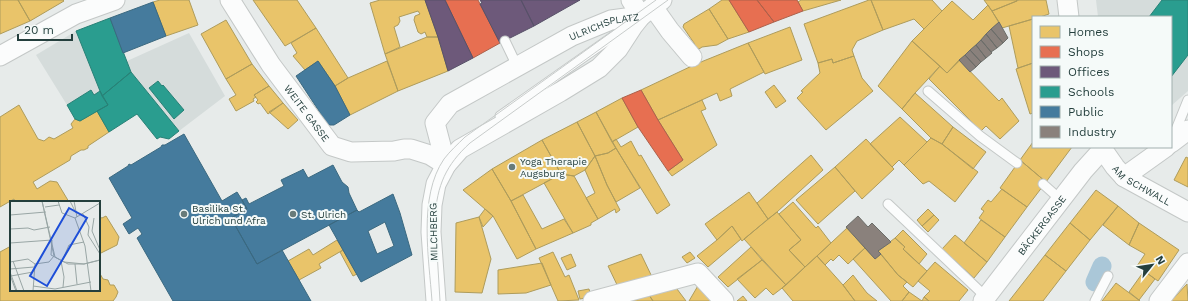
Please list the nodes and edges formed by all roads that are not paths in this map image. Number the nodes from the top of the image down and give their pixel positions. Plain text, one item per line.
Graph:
1 (115, 0) edge
2 (230, 0) edge
3 (631, 0) edge
4 (1067, 0) edge
5 (72, 7) edge
6 (652, 8) edge
7 (1069, 16) edge
8 (505, 41) dead end
9 (0, 56) edge
10 (694, 61) dead end
11 (517, 66) junction
12 (928, 91) dead end
13 (1188, 100) edge
14 (1188, 130) edge
15 (1172, 140) edge
16 (1172, 142) edge
17 (1101, 148) edge
18 (1165, 148) edge
19 (1017, 163) dead end
20 (446, 165) junction
21 (1124, 177) junction
22 (1043, 184) dead end
23 (1060, 200) junction
24 (888, 204) dead end
25 (1188, 212) edge
26 (1188, 263) edge
27 (1108, 276) dead end
28 (432, 298) edge
29 (985, 299) edge
30 (593, 301) edge
31 (724, 301) edge
32 (1095, 301) edge
33 (1159, 301) edge

1 - 5 street
2 - 20 street, WEITE GASSE
3 - 6 street
4 - 7 street
5 - 9 street
6 - 10 street
6 - 11 street, ULRICHSPLATZ
6 - 20 street, ULRICHSPLATZ
8 - 11 lane
11 - 20 street, ULRICHSPLATZ
12 - 19 lane
13 - 15 lane
14 - 16 street
17 - 21 street, AM SCHWALL
17 - 23 street, BÄCKERGASSE
18 - 21 street
20 - 28 street, MILCHBERG
21 - 25 street, AM SCHWALL
22 - 23 lane
23 - 29 street, BÄCKERGASSE
24 - 29 lane
26 - 33 street
27 - 32 lane
30 - 31 street

